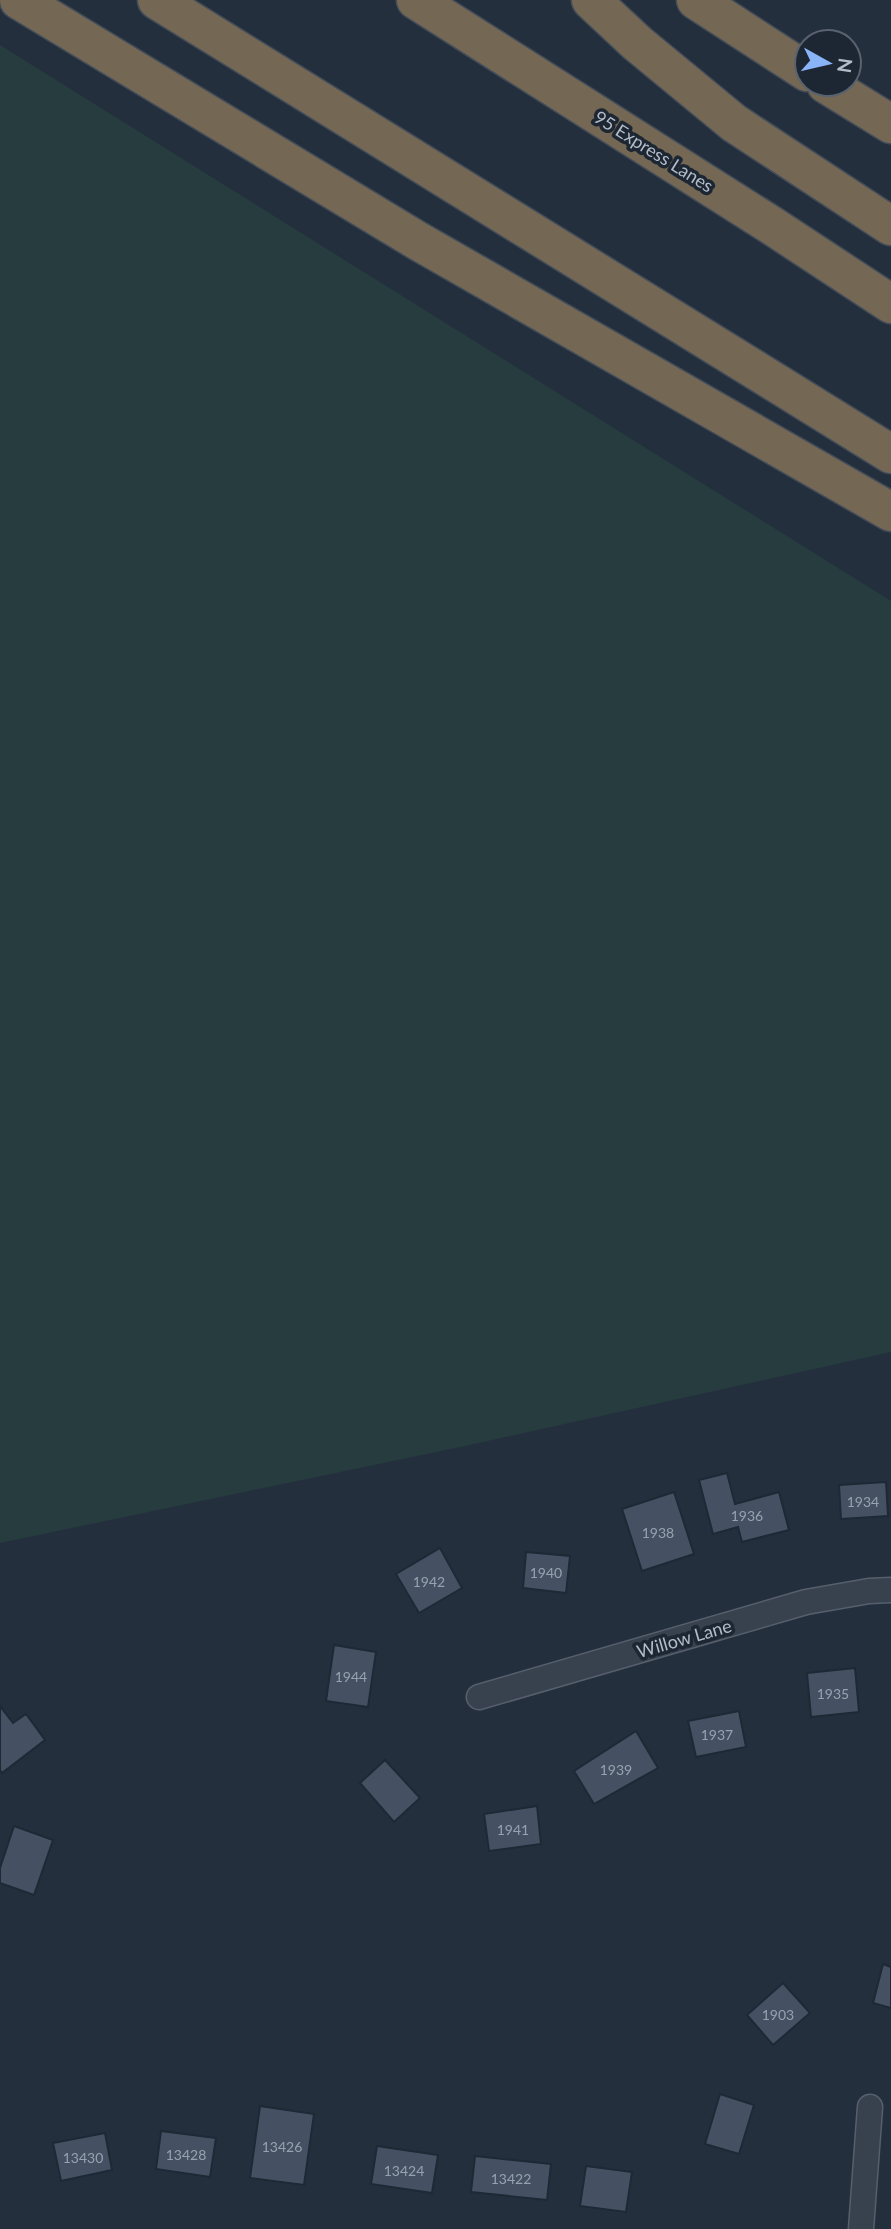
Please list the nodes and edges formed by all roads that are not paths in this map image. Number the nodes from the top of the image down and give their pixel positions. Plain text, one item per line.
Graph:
1 (19, 0) edge
2 (158, 0) edge
3 (416, 0) edge
4 (591, 0) edge
5 (696, 0) edge
6 (793, 63) edge
7 (849, 98) edge
8 (891, 124) edge
9 (891, 226) edge
10 (891, 304) edge
11 (891, 454) edge
12 (891, 512) edge
13 (891, 1590) edge
14 (479, 1698) dead end
15 (870, 2107) dead end
16 (860, 2229) edge

1 - 12 highway
2 - 11 highway
3 - 10 highway, 95 Express Lanes
4 - 9 highway
5 - 6 highway
7 - 8 highway
13 - 14 street, Willow Lane
15 - 16 street

